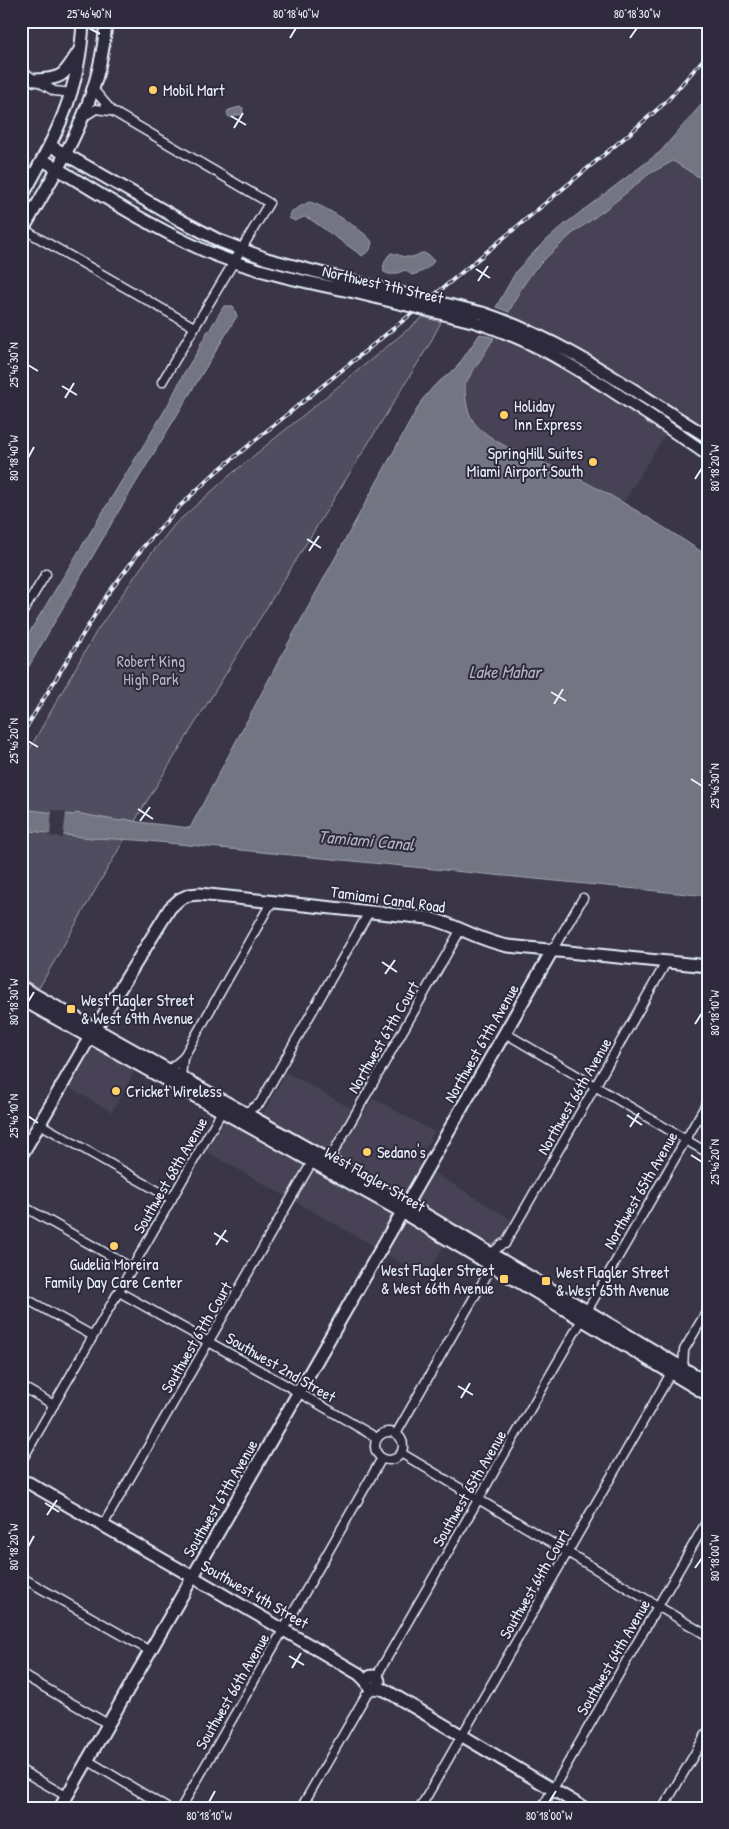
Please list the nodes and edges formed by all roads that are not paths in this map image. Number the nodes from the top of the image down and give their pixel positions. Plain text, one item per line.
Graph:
1 (83, 21) edge
2 (106, 21) edge
3 (81, 47) junction
4 (21, 71) edge
5 (35, 80) junction
6 (94, 90) junction
7 (72, 93) junction
8 (112, 111) junction
9 (85, 116) junction
10 (51, 146) junction
11 (66, 154) junction
12 (43, 160) junction
13 (58, 169) junction
14 (24, 185) edge
15 (21, 198) edge
16 (22, 231) edge
17 (241, 250) junction
18 (234, 262) junction
19 (350, 286) junction
20 (479, 318) junction
21 (194, 327) junction
22 (162, 382) dead end
23 (708, 437) edge
24 (708, 455) edge
25 (46, 574) dead end
26 (21, 615) edge
27 (583, 898) dead end
28 (272, 902) junction
29 (369, 912) junction
30 (461, 929) junction
31 (553, 950) junction
32 (667, 962) junction
33 (708, 966) edge
34 (21, 987) edge
35 (21, 999) edge
36 (505, 1032) junction
37 (93, 1033) junction
38 (183, 1058) junction
39 (169, 1070) junction
40 (182, 1077) junction
41 (596, 1086) junction
42 (708, 1101) edge
43 (260, 1102) junction
44 (222, 1111) junction
45 (246, 1113) junction
46 (259, 1120) junction
47 (40, 1124) junction
48 (685, 1140) junction
49 (708, 1153) edge
50 (21, 1156) edge
51 (329, 1160) junction
52 (312, 1162) junction
53 (172, 1199) junction
54 (21, 1205) edge
55 (404, 1208) junction
56 (505, 1244) junction
57 (491, 1254) junction
58 (503, 1261) junction
59 (492, 1266) junction
60 (132, 1268) junction
61 (119, 1292) junction
62 (21, 1296) edge
63 (708, 1309) edge
64 (584, 1316) junction
65 (93, 1336) junction
66 (209, 1342) junction
67 (684, 1350) junction
68 (669, 1360) junction
69 (683, 1368) junction
70 (671, 1373) junction
71 (708, 1383) edge
72 (21, 1386) edge
73 (299, 1392) junction
74 (708, 1395) edge
75 (54, 1405) junction
76 (396, 1434) junction
77 (377, 1438) junction
78 (401, 1453) junction
79 (382, 1458) junction
80 (21, 1463) edge
81 (24, 1480) edge
82 (478, 1499) junction
83 (708, 1519) edge
84 (103, 1525) junction
85 (567, 1553) junction
86 (21, 1577) edge
87 (193, 1577) junction
88 (658, 1606) junction
89 (283, 1630) junction
90 (708, 1636) edge
91 (150, 1651) junction
92 (21, 1674) edge
93 (373, 1682) junction
94 (108, 1724) junction
95 (708, 1731) edge
96 (462, 1736) junction
97 (87, 1760) junction
98 (21, 1770) edge
99 (552, 1789) junction
100 (66, 1796) junction
101 (60, 1808) edge
102 (168, 1808) edge
103 (181, 1808) edge
104 (301, 1808) edge
105 (420, 1808) edge
106 (542, 1808) edge
107 (584, 1808) edge
108 (663, 1808) edge

1 - 3 main road
2 - 6 main road
3 - 5 main road
3 - 7 main road
4 - 5 street
5 - 7 street
6 - 7 main road
6 - 8 street
6 - 9 main road
7 - 10 main road
8 - 9 street
8 - 17 street
9 - 11 main road
10 - 11 main road, Northwest 7th Street
10 - 12 main road
11 - 13 main road
11 - 17 main road, Northwest 7th Street
12 - 13 main road, Northwest 7th Street
12 - 14 main road
13 - 16 main road
13 - 18 main road, Northwest 7th Street
14 - 15 main road
16 - 21 street
17 - 18 street
17 - 19 main road, Northwest 7th Street
18 - 19 main road, Northwest 7th Street
18 - 21 street
19 - 20 main road, Northwest 7th Street, bridge
20 - 23 main road, Northwest 7th Street
20 - 24 main road, Northwest 7th Street
21 - 22 street
25 - 26 street
27 - 31 street, Northwest 67th Avenue
28 - 29 main road, Tamiami Canal Road
28 - 37 main road, Tamiami Canal Road
28 - 38 street
29 - 30 main road, Tamiami Canal Road
29 - 43 street
30 - 31 main road, Tamiami Canal Road
30 - 51 street, Northwest 67th Court
31 - 32 main road, Tamiami Canal Road
31 - 36 main road, Northwest 67th Avenue
32 - 33 main road, Tamiami Canal Road
32 - 41 street, Northwest 66th Avenue
34 - 37 main road, West Flagler Street
35 - 37 main road, West Flagler Street
36 - 41 street
36 - 55 main road, Northwest 67th Avenue
37 - 39 main road, West Flagler Street
37 - 44 main road, West Flagler Street
37 - 47 main road
38 - 39 street
38 - 40 street
39 - 40 main road, West Flagler Street
40 - 45 main road, West Flagler Street
41 - 48 street
41 - 56 street, Northwest 66th Avenue
42 - 48 street, Northwest 65th Avenue
43 - 45 street
43 - 46 street
44 - 52 main road, West Flagler Street
44 - 53 street, Southwest 68th Avenue
45 - 46 main road, West Flagler Street
46 - 51 main road, West Flagler Street
47 - 50 main road
47 - 53 street
48 - 49 street
48 - 64 street, Northwest 65th Avenue
51 - 55 main road, West Flagler Street
52 - 55 main road, West Flagler Street
52 - 66 street, Southwest 67th Court
53 - 60 street, Southwest 68th Avenue
54 - 60 street
55 - 57 main road, West Flagler Street
55 - 59 main road, West Flagler Street
55 - 73 main road, Southwest 67th Avenue
56 - 57 street, Northwest 66th Avenue
56 - 58 street, Northwest 66th Avenue
57 - 58 main road, West Flagler Street
58 - 64 main road, West Flagler Street
59 - 64 main road, West Flagler Street
59 - 76 street
60 - 61 street, Southwest 68th Avenue
61 - 65 street, Southwest 68th Avenue
61 - 66 street, Southwest 2nd Street
62 - 65 street
63 - 67 street
64 - 68 main road, West Flagler Street
64 - 70 main road, West Flagler Street
64 - 82 street, Southwest 65th Avenue
65 - 75 street, Southwest 68th Avenue
66 - 73 street, Southwest 2nd Street
66 - 84 street, Southwest 67th Court
67 - 68 street
67 - 69 street
68 - 69 main road, West Flagler Street
69 - 71 main road, West Flagler Street
70 - 74 main road, West Flagler Street
70 - 85 street, Southwest 64th Court
72 - 75 street
73 - 77 street, Southwest 2nd Street
73 - 87 main road, Southwest 67th Avenue
75 - 80 street, Southwest 68th Avenue
76 - 77 street
76 - 78 street
77 - 79 street
78 - 79 street
78 - 82 street
79 - 89 street, Southwest 66th Avenue
81 - 84 main road, Southwest 4th Street
82 - 85 street
82 - 93 street, Southwest 65th Avenue
83 - 88 street, Southwest 64th Avenue
84 - 87 main road, Southwest 4th Street
85 - 88 street
85 - 96 street, Southwest 64th Court
86 - 91 street
87 - 89 main road, Southwest 4th Street
87 - 91 main road, Southwest 67th Avenue
88 - 90 street
88 - 99 street, Southwest 64th Avenue
89 - 93 main road, Southwest 4th Street
89 - 103 street, Southwest 66th Avenue
91 - 94 main road, Southwest 67th Avenue
92 - 94 street
93 - 96 main road, Southwest 4th Street
93 - 104 street, Southwest 65th Avenue
94 - 97 main road, Southwest 67th Avenue
95 - 108 street
96 - 99 main road, Southwest 4th Street
96 - 105 street, Southwest 64th Court
97 - 100 main road, Southwest 67th Avenue
97 - 102 street
98 - 100 street
99 - 106 street, Southwest 64th Avenue
99 - 107 main road, Southwest 4th Street
100 - 101 main road, Southwest 67th Avenue

